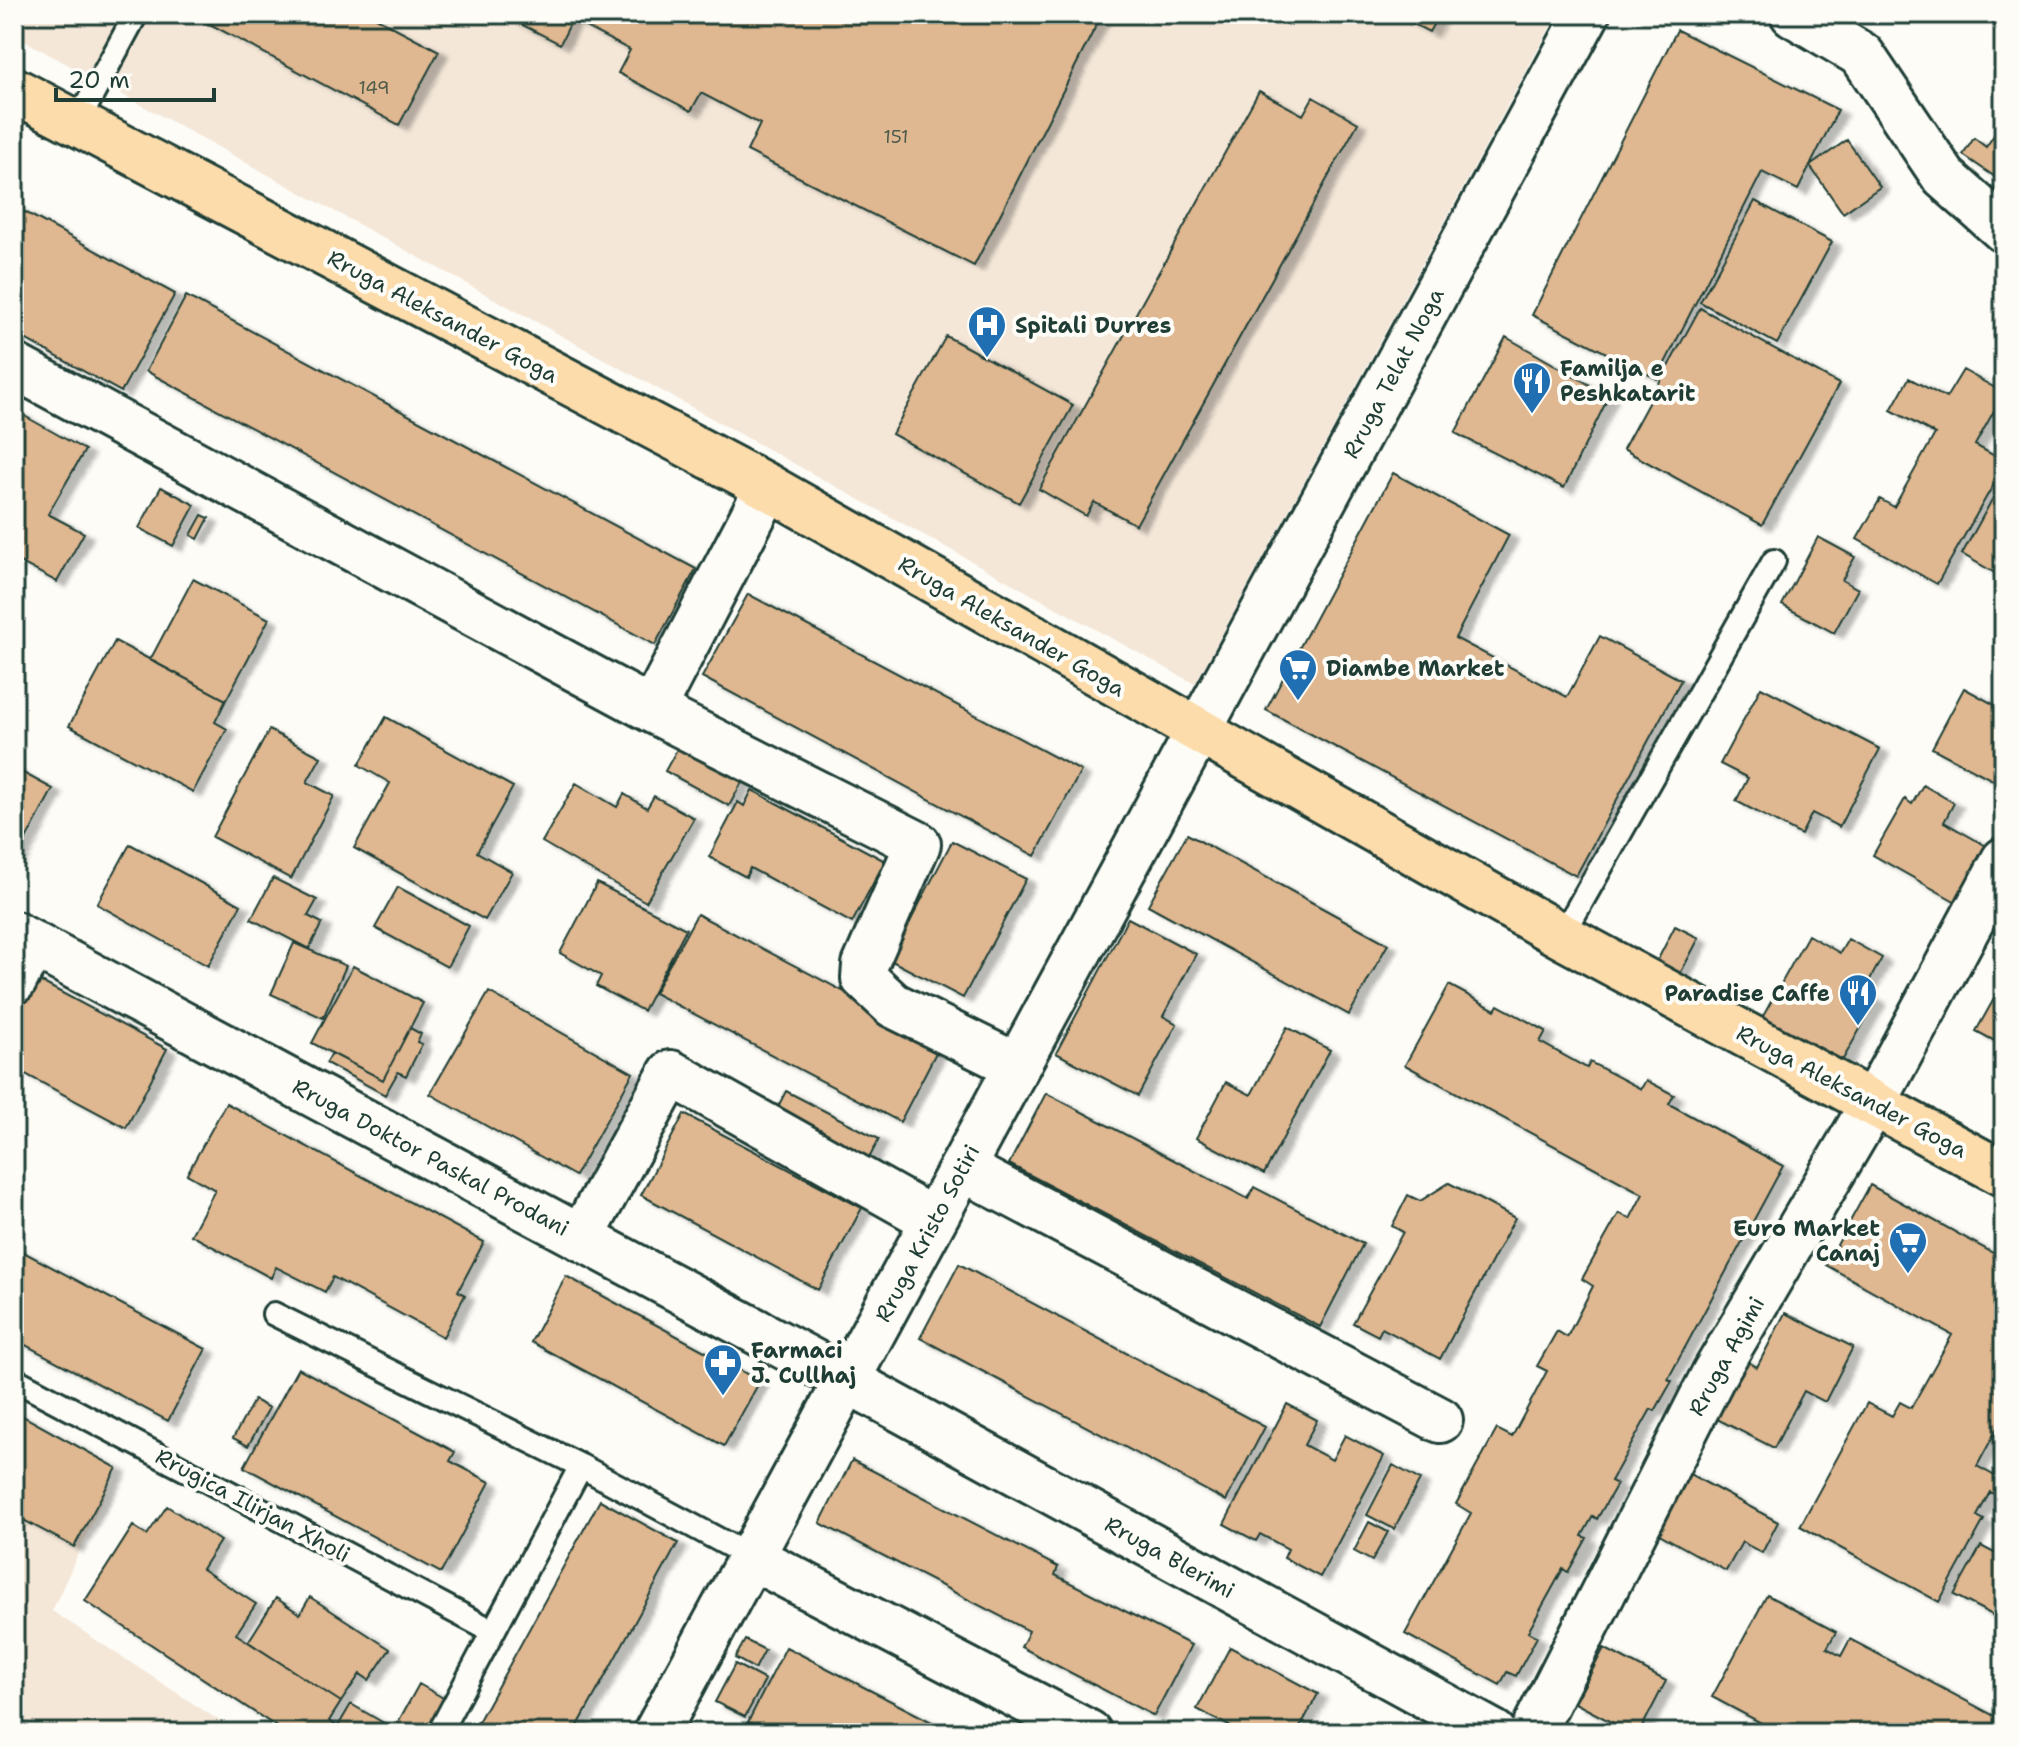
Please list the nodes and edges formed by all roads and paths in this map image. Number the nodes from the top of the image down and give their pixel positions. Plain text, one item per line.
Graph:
1 (136, 14) edge
2 (1587, 14) edge
3 (1793, 14) edge
4 (16, 95) edge
5 (76, 125) junction
6 (2004, 230) edge
7 (14, 366) edge
8 (768, 487) junction
9 (1774, 561) dead end
10 (652, 710) junction
11 (1198, 732) junction
12 (2004, 860) edge
13 (1562, 936) junction
14 (20, 953) edge
15 (1017, 1066) junction
16 (1874, 1102) junction
17 (962, 1168) junction
18 (2004, 1174) edge
19 (933, 1220) junction
20 (581, 1238) junction
21 (274, 1314) dead end
22 (14, 1379) edge
23 (847, 1380) junction
24 (1440, 1420) dead end
25 (581, 1466) junction
26 (751, 1557) junction
27 (492, 1631) junction
28 (439, 1733) edge
29 (656, 1733) edge
30 (1089, 1733) edge
31 (1494, 1733) edge
32 (1532, 1733) edge

1 - 5 lane
2 - 11 street, Rruga Telat Noga
3 - 6 street
4 - 5 main road, Rruga Aleksander Goga
5 - 8 main road, Rruga Aleksander Goga
7 - 10 street
8 - 10 street
8 - 11 main road, Rruga Aleksander Goga
9 - 13 lane
10 - 15 street
11 - 13 main road, Rruga Aleksander Goga
11 - 15 street, Rruga Kristo Sotiri
12 - 16 street, Rruga Agimi
13 - 16 main road, Rruga Aleksander Goga
14 - 20 street, Rruga Doktor Paskal Prodani
15 - 17 street, Rruga Kristo Sotiri
16 - 18 main road, Rruga Aleksander Goga
16 - 32 street, Rruga Agimi
17 - 19 street, Rruga Kristo Sotiri
17 - 24 street
19 - 20 street
19 - 23 street, Rruga Kristo Sotiri
20 - 23 street, Rruga Doktor Paskal Prodani
21 - 25 lane
22 - 27 lane, Rrugica Ilirjan Xholi
23 - 26 street, Rruga Kristo Sotiri
23 - 31 street, Rruga Blerimi
25 - 26 lane
25 - 27 lane
26 - 29 street, Rruga Kristo Sotiri
26 - 30 street
27 - 28 lane

